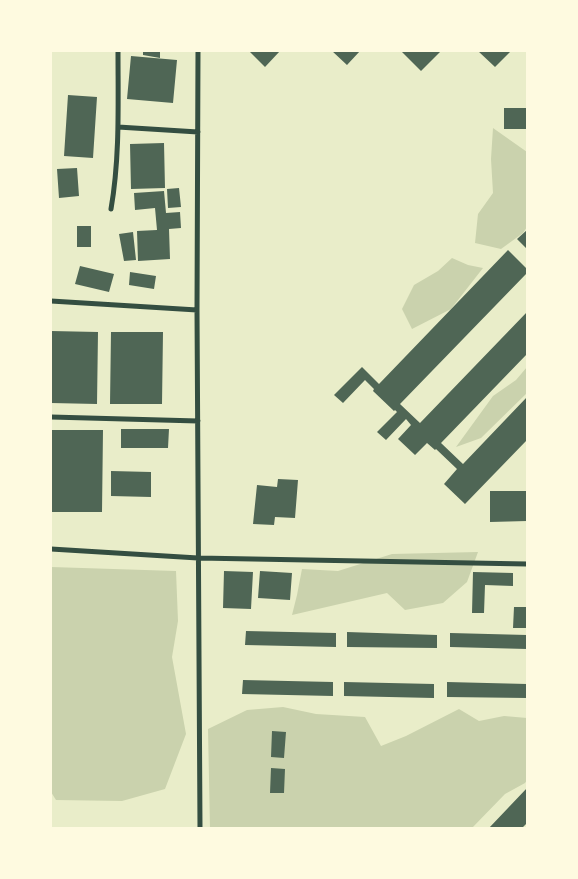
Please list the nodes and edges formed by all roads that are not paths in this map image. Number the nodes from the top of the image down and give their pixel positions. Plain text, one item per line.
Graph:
1 (118, 51) edge
2 (198, 51) edge
3 (118, 127) junction
4 (198, 132) junction
5 (111, 209) dead end
6 (51, 301) edge
7 (197, 310) junction
8 (51, 417) edge
9 (198, 420) junction
10 (51, 549) edge
11 (198, 558) junction
12 (527, 564) edge
13 (200, 828) edge

1 - 3 street
2 - 4 street
3 - 4 street
3 - 5 street
4 - 7 street
6 - 7 street
7 - 9 street
8 - 9 street
9 - 11 street
10 - 11 street
11 - 12 street
11 - 13 street

